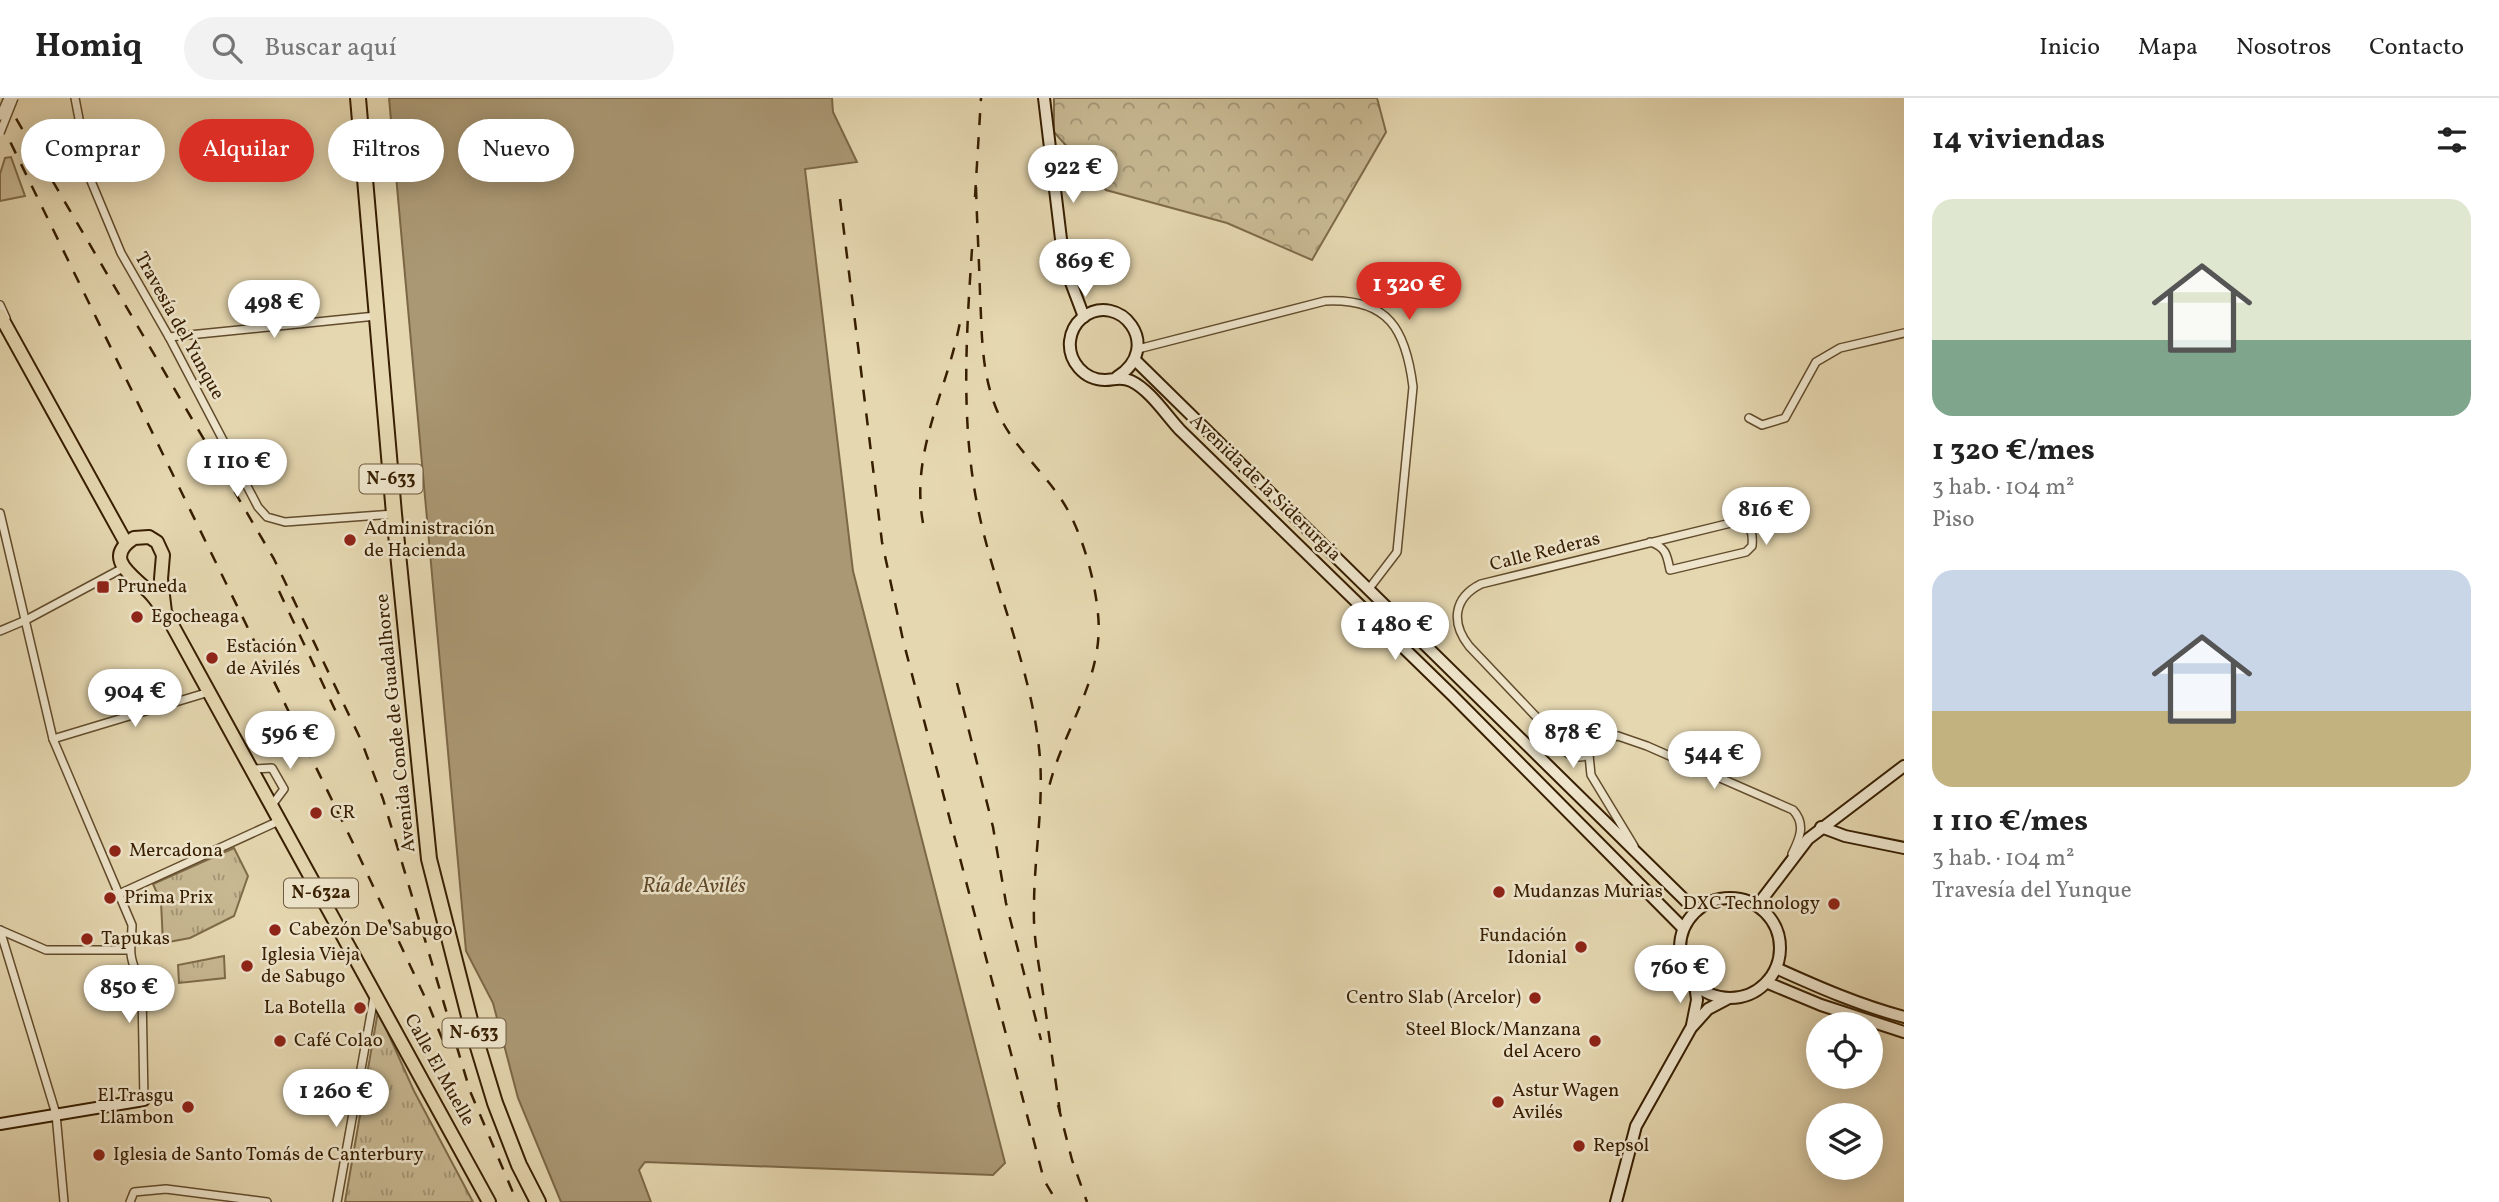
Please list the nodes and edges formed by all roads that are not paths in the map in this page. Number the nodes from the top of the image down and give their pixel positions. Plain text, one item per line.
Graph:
1 (8, 98) edge
2 (14, 98) edge
3 (75, 98) edge
4 (358, 98) edge
5 (1044, 98) edge
6 (0, 116) edge
7 (0, 133) edge
8 (0, 305) edge
9 (0, 315) edge
10 (376, 316) junction
11 (1084, 317) junction
12 (1904, 333) edge
13 (169, 337) junction
14 (1137, 355) junction
15 (25, 360) junction
16 (1117, 377) junction
17 (1749, 418) dead end
18 (0, 513) edge
19 (394, 513) junction
20 (111, 515) junction
21 (141, 536) junction
22 (1650, 542) junction
23 (126, 543) junction
24 (123, 568) junction
25 (161, 569) junction
26 (134, 578) junction
27 (1368, 590) junction
28 (165, 612) junction
29 (26, 621) junction
30 (0, 631) edge
31 (209, 692) junction
32 (1561, 732) junction
33 (53, 739) junction
34 (1598, 740) junction
35 (1589, 755) junction
36 (1904, 766) edge
37 (281, 820) junction
38 (1821, 827) junction
39 (1904, 848) edge
40 (1639, 856) junction
41 (1786, 868) junction
42 (119, 894) junction
43 (1756, 906) junction
44 (1695, 910) junction
45 (1682, 928) junction
46 (0, 930) edge
47 (130, 950) junction
48 (1776, 968) junction
49 (1768, 983) junction
50 (1695, 984) junction
51 (375, 993) junction
52 (1730, 998) junction
53 (1904, 1017) edge
54 (1691, 1028) junction
55 (1904, 1032) edge
56 (144, 1100) joint
57 (56, 1114) junction
58 (0, 1124) edge
59 (1617, 1201) edge
60 (64, 1202) edge
61 (130, 1202) edge
62 (267, 1202) edge
63 (337, 1202) edge
64 (489, 1202) edge
65 (538, 1202) edge

1 - 6 street, bridge
2 - 7 street, bridge
3 - 13 street, Travesía del Yunque
4 - 10 highway, Avenida Conde de Guadalhorce / N-633
5 - 11 street
8 - 15 street
9 - 15 main road, N-632a
10 - 13 street
10 - 19 highway, Avenida Conde de Guadalhorce / N-633
11 - 14 street
11 - 16 street
12 - 17 street
13 - 19 street, Travesía del Yunque
14 - 16 street
14 - 27 street, Avenida de la Siderurgia
14 - 27 street
15 - 20 main road, N-632a
16 - 45 street, Avenida de la Siderurgia
18 - 29 street
19 - 65 highway, Avenida Conde de Guadalhorce / N-633
20 - 21 main road, N-632a
20 - 23 main road, N-632a
21 - 23 main road
21 - 25 main road, N-632a
22 - 22 street, Calle Rederas
22 - 32 street, Calle Rederas
23 - 24 main road
24 - 26 main road, N-632a
24 - 29 street
25 - 26 main road
25 - 28 main road, N-632a
26 - 28 main road, N-632a
27 - 40 street, Avenida de la Siderurgia
28 - 31 main road, N-632a
29 - 30 street
29 - 33 street
31 - 33 street
31 - 37 main road, N-632a
32 - 34 street
32 - 35 street
33 - 42 street
34 - 35 street
34 - 41 street
35 - 40 street
36 - 38 street
37 - 42 street
37 - 51 main road, N-632a
38 - 39 street
38 - 41 street
40 - 44 street, Avenida de la Siderurgia
41 - 43 street
42 - 47 street
43 - 44 street
43 - 48 street
44 - 45 street
45 - 50 street
46 - 47 street
46 - 57 street
47 - 56 street
48 - 49 street
48 - 53 street
49 - 52 street
49 - 55 street
50 - 52 street
50 - 54 street
51 - 63 street
51 - 64 main road, Calle El Muelle / N-632a
52 - 54 street
54 - 59 street
56 - 57 street
57 - 58 street
57 - 60 street
61 - 62 street

